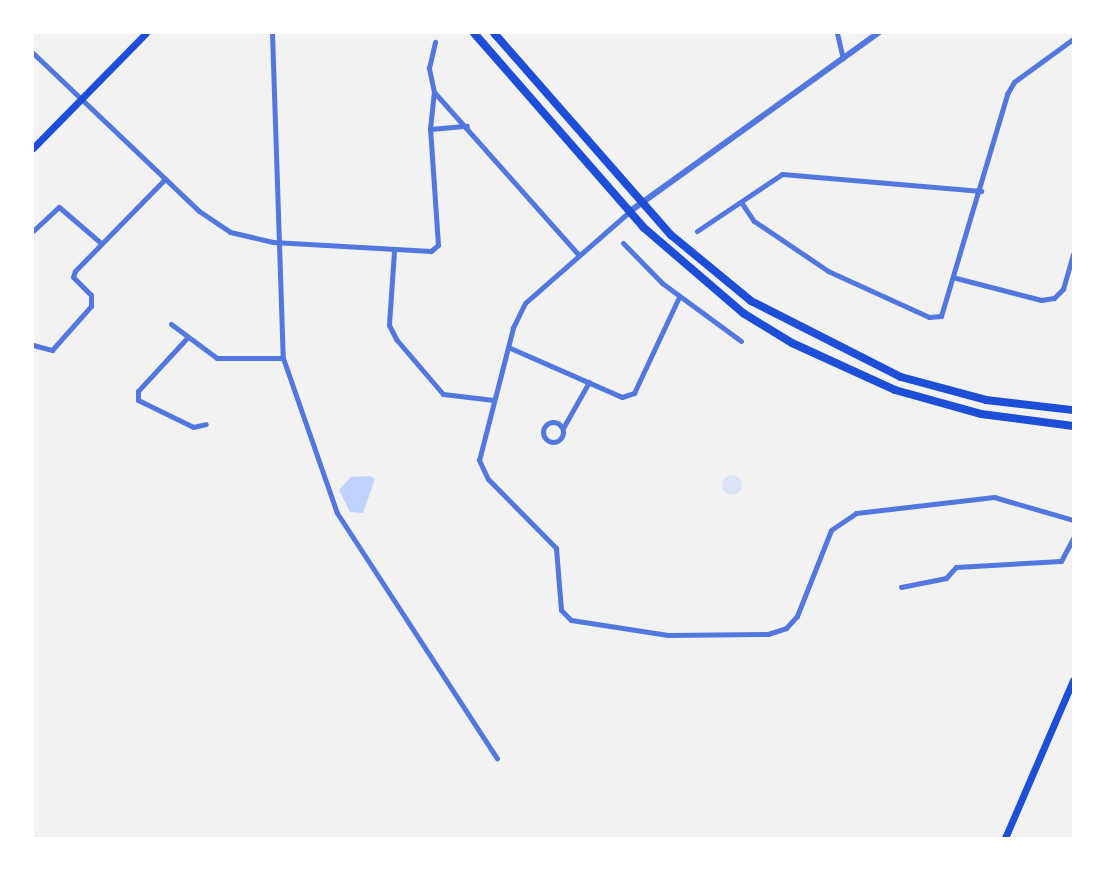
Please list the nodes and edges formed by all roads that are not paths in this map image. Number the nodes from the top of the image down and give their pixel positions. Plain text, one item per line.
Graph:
1 (147, 33) edge
2 (272, 33) edge
3 (474, 33) edge
4 (494, 33) edge
5 (837, 33) edge
6 (878, 33) edge
7 (1073, 39) edge
8 (435, 42) dead end
9 (34, 55) edge
10 (843, 58) junction
11 (434, 92) junction
12 (83, 99) junction
13 (467, 126) junction
14 (430, 129) junction
15 (33, 148) edge
16 (165, 179) junction
17 (981, 190) junction
18 (741, 202) junction
19 (641, 203) junction
20 (629, 212) junction
21 (33, 231) edge
22 (697, 231) dead end
23 (279, 242) junction
24 (101, 243) junction
25 (623, 243) dead end
26 (394, 251) junction
27 (1073, 253) edge
28 (578, 254) junction
29 (956, 278) junction
30 (679, 297) junction
31 (171, 324) dead end
32 (186, 339) junction
33 (741, 341) dead end
34 (33, 345) edge
35 (508, 347) junction
36 (283, 358) junction
37 (589, 382) junction
38 (494, 400) junction
39 (1073, 410) edge
40 (207, 424) dead end
41 (1073, 426) edge
42 (562, 428) dead end
43 (1073, 519) edge
44 (1073, 538) edge
45 (901, 586) dead end
46 (1073, 680) edge
47 (497, 758) dead end
48 (1005, 838) edge

1 - 12 main road
2 - 23 street
3 - 20 main road
4 - 19 main road
5 - 10 street
6 - 10 street
7 - 17 street
8 - 11 street
9 - 12 street
10 - 19 street
11 - 13 street
11 - 14 street
12 - 15 main road
12 - 16 street
13 - 14 street
13 - 28 street
14 - 26 street
16 - 23 street
16 - 24 street
17 - 18 street
17 - 29 street
18 - 22 street
18 - 29 street
19 - 20 street
19 - 39 main road
20 - 28 street
20 - 41 main road
21 - 24 street
23 - 26 street
23 - 36 street
24 - 34 street
25 - 30 street
26 - 38 street
27 - 29 street
28 - 35 street
30 - 33 street
30 - 37 street
31 - 32 street
32 - 36 street
32 - 40 street
35 - 37 street
35 - 38 street
36 - 47 street
37 - 42 street
38 - 43 street
44 - 45 street
46 - 48 main road

